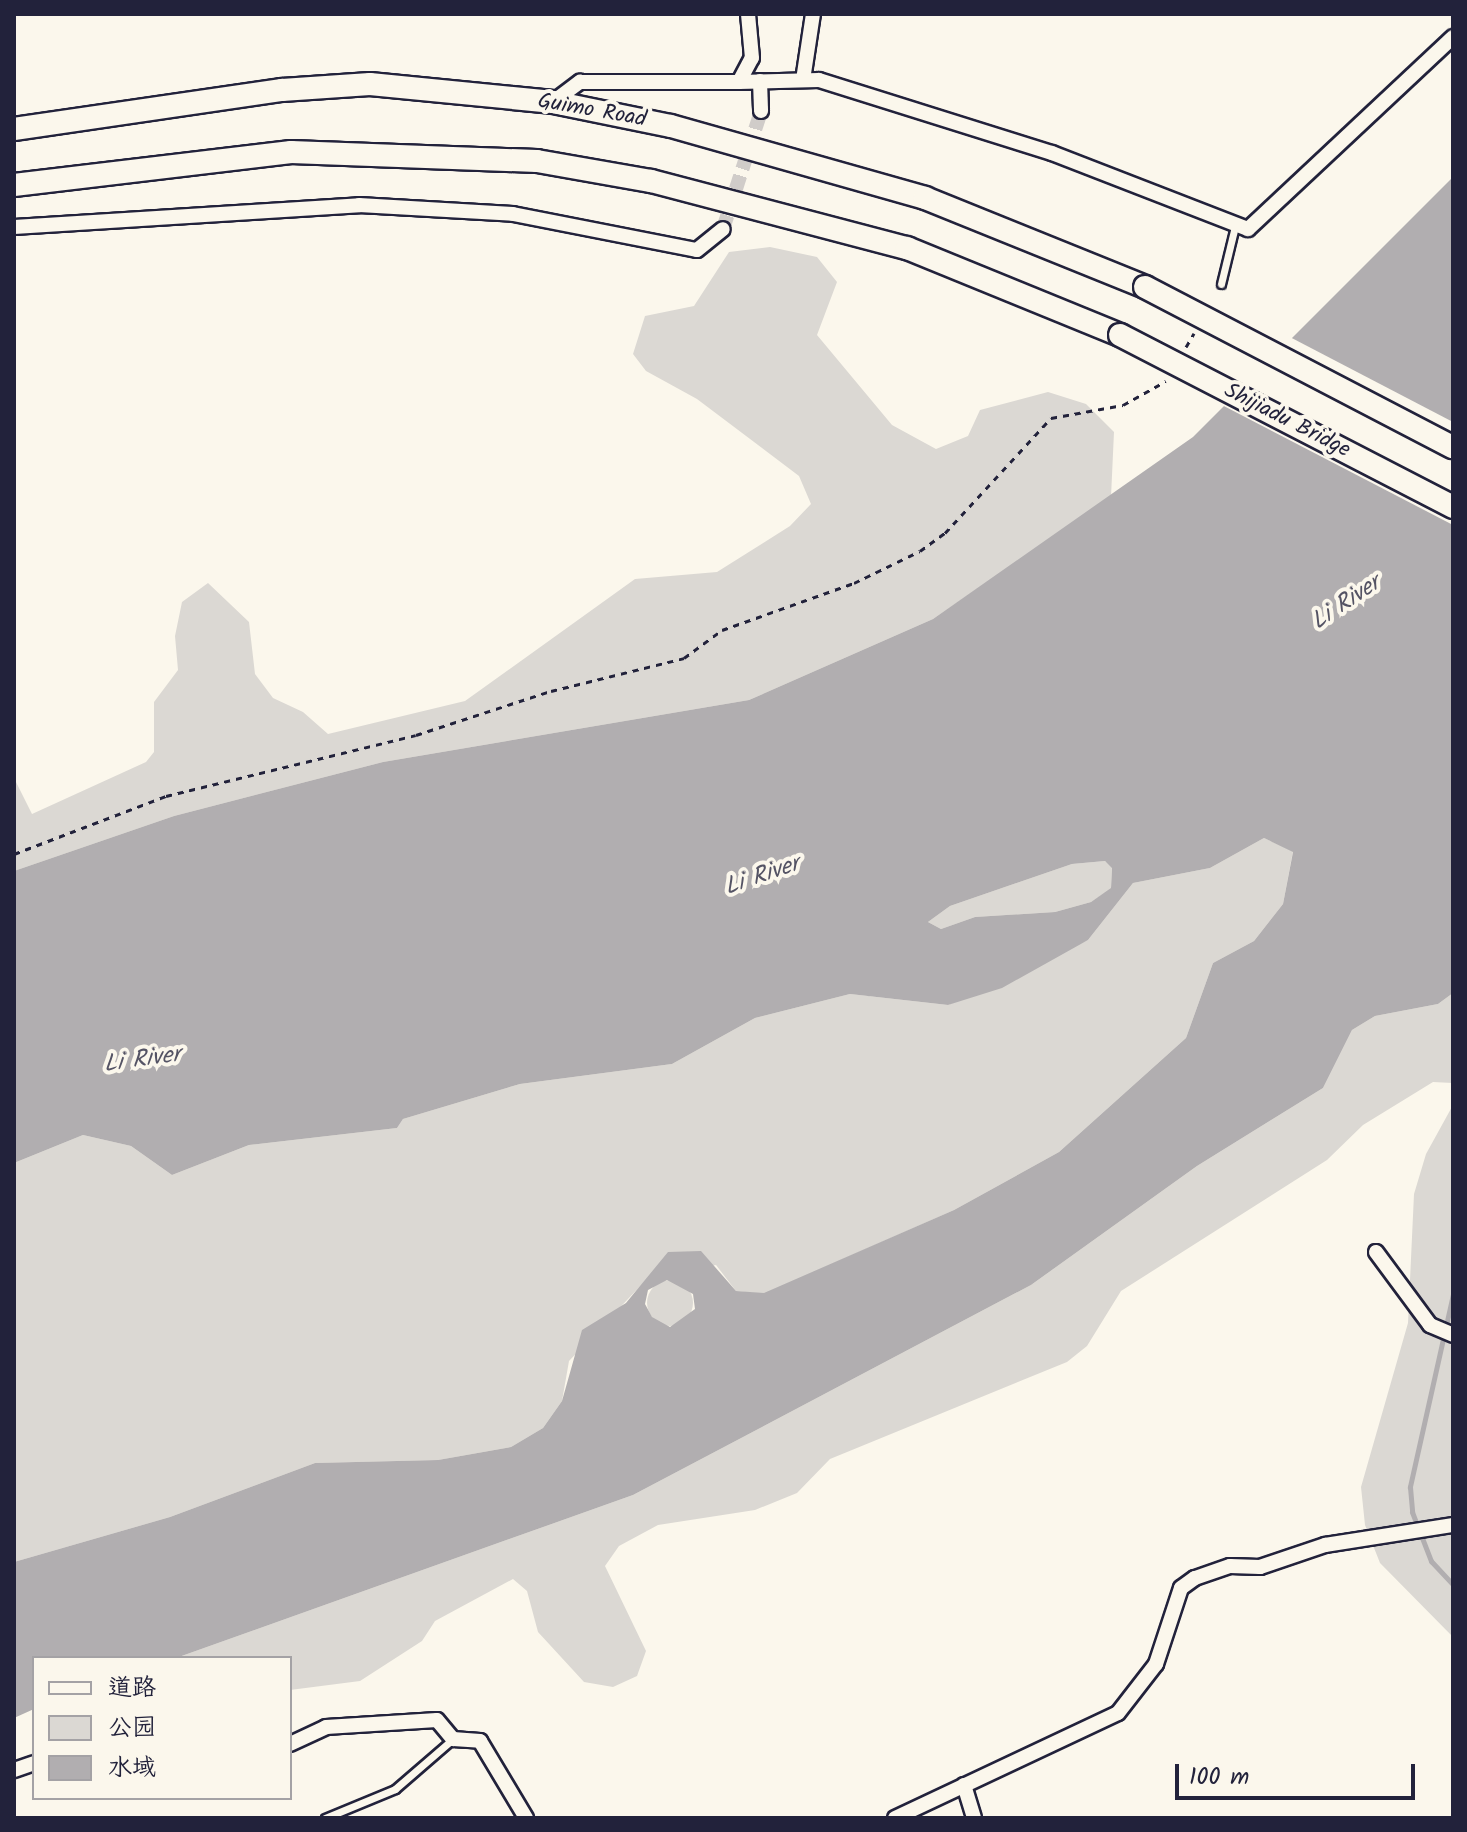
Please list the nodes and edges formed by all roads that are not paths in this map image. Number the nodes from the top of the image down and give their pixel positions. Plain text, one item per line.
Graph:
1 (748, 14) edge
2 (813, 14) edge
3 (1453, 37) edge
4 (803, 80) junction
5 (760, 81) junction
6 (739, 82) junction
7 (553, 102) junction
8 (761, 111) tunnel mouth
9 (14, 129) edge
10 (14, 185) edge
11 (1235, 226) junction
12 (14, 227) edge
13 (723, 229) tunnel mouth
14 (1221, 284) dead end
15 (1453, 447) edge
16 (1453, 507) edge
17 (1376, 1252) dead end
18 (1453, 1335) edge
19 (1453, 1525) edge
20 (453, 1739) junction
21 (292, 1743) edge
22 (964, 1785) junction
23 (325, 1818) edge
24 (526, 1818) edge
25 (895, 1818) edge
26 (974, 1818) edge

1 - 6 street
2 - 4 street
3 - 11 street
4 - 5 street
4 - 11 street
5 - 6 street
5 - 8 street
6 - 7 street
7 - 9 main road, Guimo Road
7 - 15 main road, Guimo Road, bridge
10 - 16 main road, Shijiadu Bridge, bridge
11 - 14 lane
12 - 13 street
17 - 18 street
19 - 22 street
20 - 21 street
20 - 23 lane
20 - 24 street
22 - 25 street
22 - 26 street

